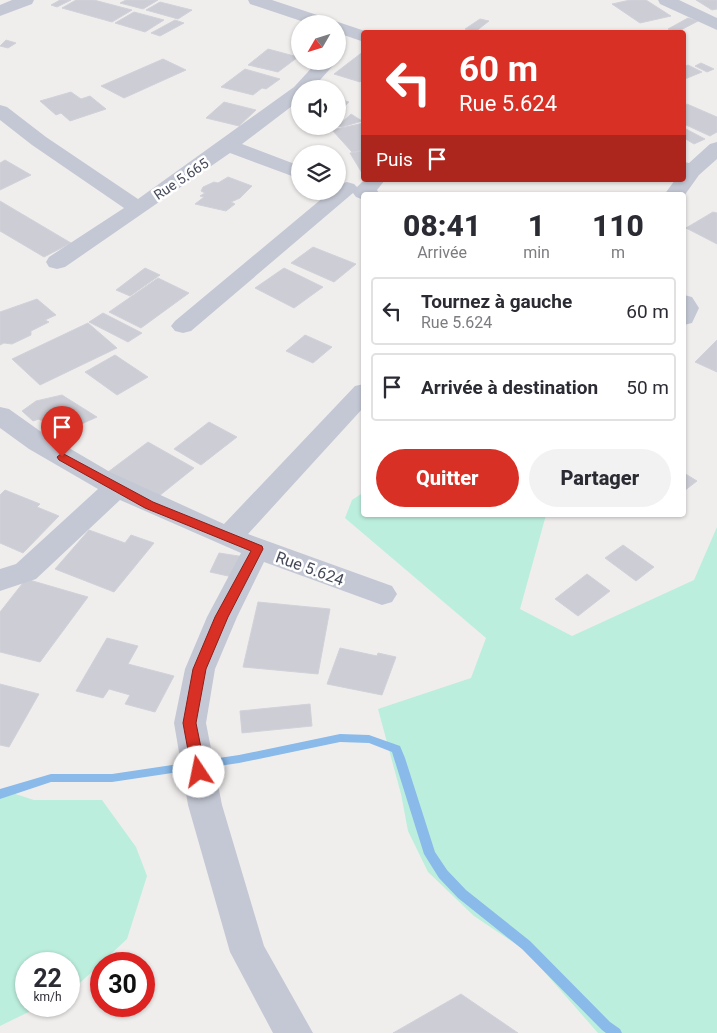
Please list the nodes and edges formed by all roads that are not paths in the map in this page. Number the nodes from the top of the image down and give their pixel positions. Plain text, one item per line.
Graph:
1 (26, 0) edge
2 (256, 0) edge
3 (666, 0) edge
4 (0, 11) edge
5 (300, 15) edge
6 (717, 25) edge
7 (320, 70) edge
8 (310, 80) edge
9 (291, 98) edge
10 (0, 111) edge
11 (229, 146) junction
12 (717, 148) edge
13 (291, 169) edge
14 (688, 170) edge
15 (358, 188) edge
16 (138, 208) junction
17 (57, 262) dead end
18 (183, 326) dead end
19 (361, 395) edge
20 (0, 415) edge
21 (116, 488) junction
22 (228, 537) junction
23 (258, 549) junction
24 (0, 580) edge
25 (382, 594) dead end
26 (294, 1033) edge

1 - 4 street
2 - 5 street
3 - 6 street
7 - 8 street, Rue 5.665
9 - 11 street, Rue 5.665
10 - 16 street
11 - 13 street
11 - 16 street, Rue 5.665
12 - 14 street
15 - 18 street
16 - 17 street, Rue 5.665
19 - 22 street
20 - 21 street, Rue 5.624
21 - 22 street, Rue 5.624
21 - 24 street
22 - 23 street, Rue 5.624
23 - 25 street, Rue 5.624
23 - 26 street

